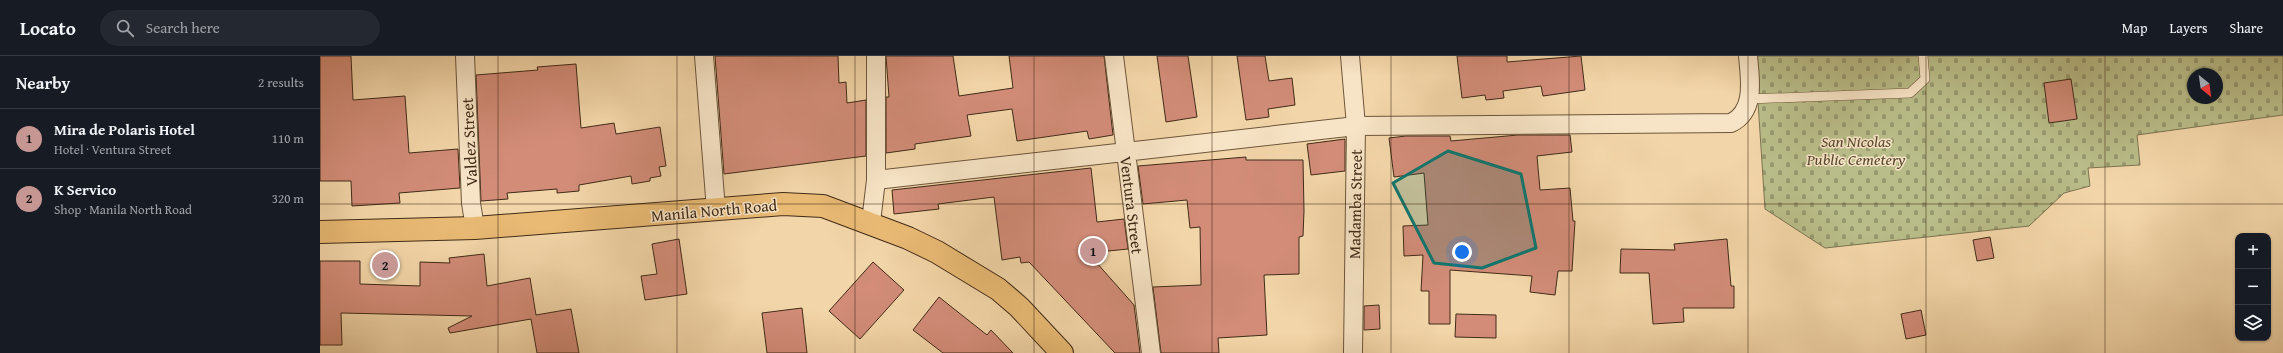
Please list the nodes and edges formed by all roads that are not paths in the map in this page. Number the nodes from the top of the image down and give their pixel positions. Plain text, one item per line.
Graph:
1 (467, 56) edge
2 (704, 56) edge
3 (876, 56) edge
4 (1114, 56) edge
5 (1350, 56) edge
6 (1748, 56) edge
7 (1923, 56) edge
8 (1748, 99) junction
9 (1356, 126) junction
10 (1125, 151) junction
11 (876, 180) junction
12 (716, 210) junction
13 (871, 222) junction
14 (475, 228) junction
15 (320, 232) edge
16 (1062, 353) edge
17 (1151, 353) edge
18 (1353, 353) edge

1 - 14 street, Valdez Street
2 - 12 street
3 - 11 street
4 - 10 street, Ventura Street
5 - 9 street, Madamba Street
6 - 8 street
7 - 8 lane
8 - 9 street
9 - 10 street
9 - 18 street, Madamba Street
10 - 11 street
10 - 17 street, Ventura Street
11 - 13 street
12 - 13 highway, Manila North Road
12 - 14 highway, Manila North Road
13 - 16 highway, Manila North Road
14 - 15 highway, Manila North Road

